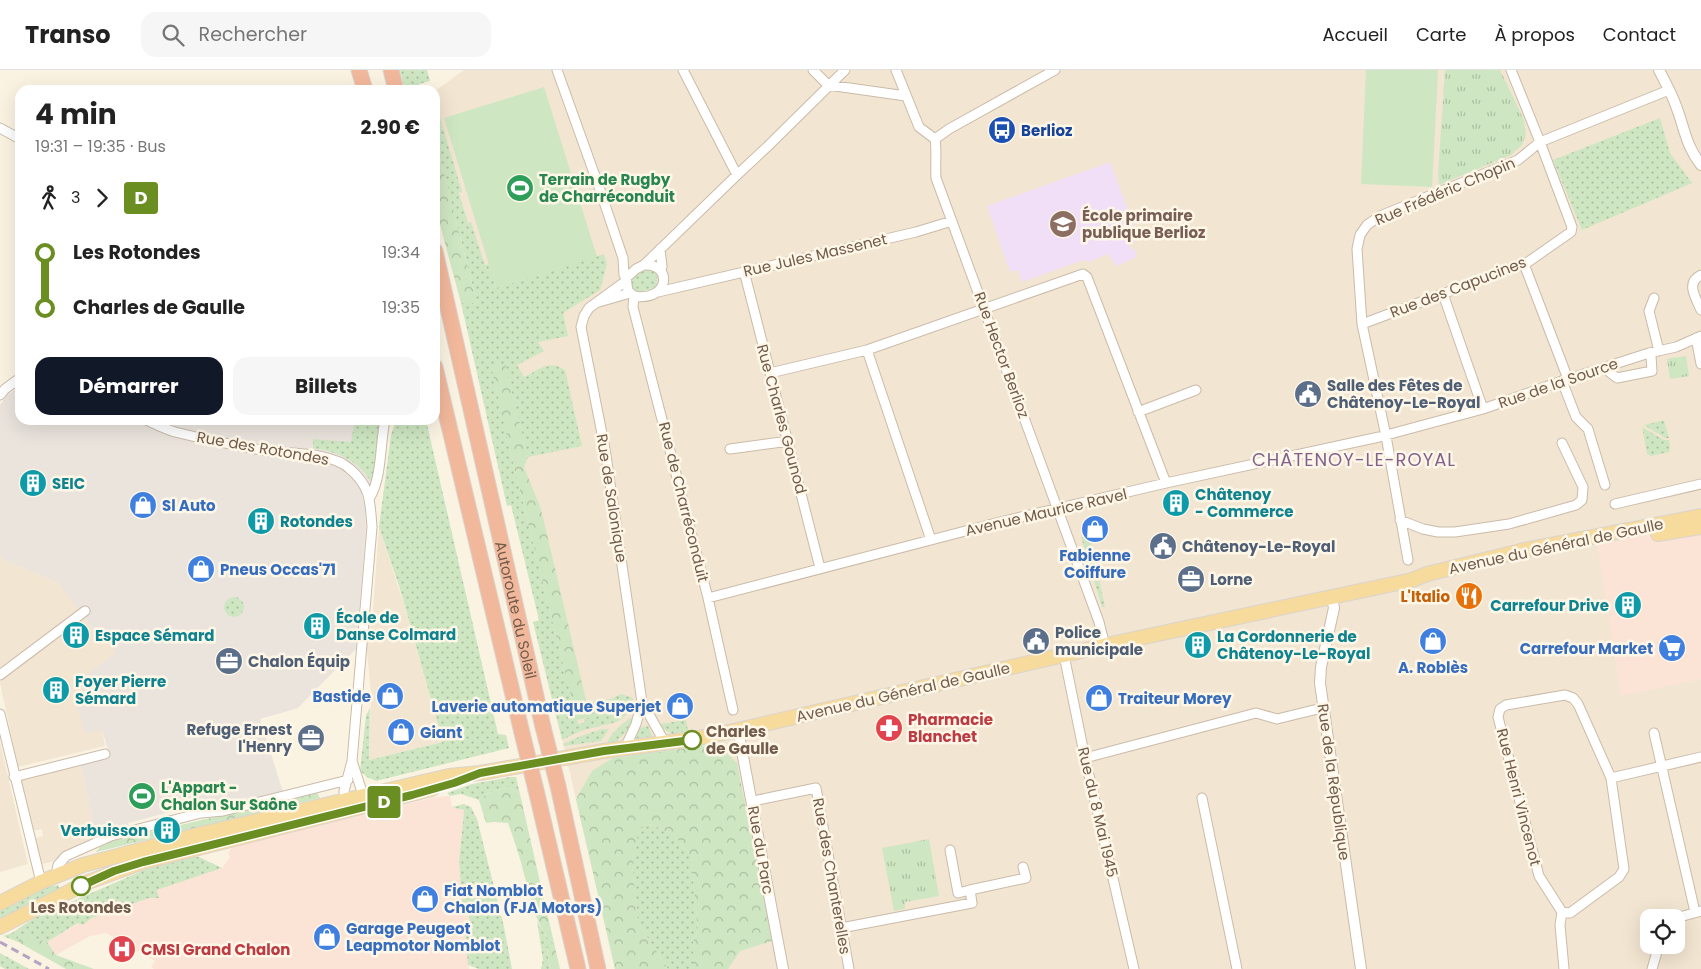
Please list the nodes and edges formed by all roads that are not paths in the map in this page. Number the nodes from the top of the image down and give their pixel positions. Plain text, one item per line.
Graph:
1 (359, 70) edge
2 (391, 70) edge
3 (557, 70) edge
4 (684, 70) edge
5 (813, 70) edge
6 (845, 70) edge
7 (896, 70) edge
8 (1055, 70) edge
9 (1511, 70) edge
10 (1659, 70) edge
11 (364, 85) edge
12 (395, 85) edge
13 (828, 85) junction
14 (1669, 90) junction
15 (906, 96) junction
16 (0, 128) edge
17 (15, 136) edge
18 (935, 139) junction
19 (1540, 142) junction
20 (1701, 164) edge
21 (737, 175) junction
22 (952, 221) junction
23 (660, 249) junction
24 (623, 258) junction
25 (1524, 264) junction
26 (640, 267) junction
27 (744, 271) junction
28 (440, 273) edge
29 (662, 275) junction
30 (1701, 275) edge
31 (626, 280) junction
32 (677, 287) junction
33 (658, 292) junction
34 (632, 294) junction
35 (1443, 294) junction
36 (1654, 298) dead end
37 (599, 302) junction
38 (985, 308) junction
39 (1701, 310) edge
40 (1362, 324) junction
41 (1698, 337) edge
42 (867, 350) junction
43 (1659, 351) junction
44 (1649, 353) junction
45 (1701, 364) edge
46 (1604, 368) junction
47 (770, 373) junction
48 (1565, 380) junction
49 (15, 381) edge
50 (440, 388) edge
51 (1196, 390) dead end
52 (0, 395) edge
53 (1482, 409) junction
54 (1138, 412) junction
55 (157, 425) edge
56 (384, 425) edge
57 (1386, 436) junction
58 (788, 441) junction
59 (1562, 443) dead end
60 (730, 449) dead end
61 (1166, 483) junction
62 (1701, 484) edge
63 (1605, 485) dead end
64 (370, 497) junction
65 (1615, 504) dead end
66 (1058, 510) junction
67 (1701, 516) edge
68 (1400, 520) junction
69 (1701, 527) edge
70 (931, 540) junction
71 (1408, 560) dead end
72 (820, 568) junction
73 (1412, 580) junction
74 (1332, 597) junction
75 (708, 598) junction
76 (85, 611) dead end
77 (1105, 646) junction
78 (1064, 656) junction
79 (0, 674) edge
80 (642, 702) junction
81 (1322, 708) junction
82 (733, 710) dead end
83 (0, 714) edge
84 (653, 722) junction
85 (636, 724) junction
86 (738, 730) junction
87 (1654, 733) dead end
88 (664, 743) junction
89 (625, 748) junction
90 (105, 754) dead end
91 (1085, 758) junction
92 (1701, 758) edge
93 (352, 761) junction
94 (1662, 766) junction
95 (14, 777) junction
96 (1611, 778) junction
97 (348, 780) junction
98 (1202, 798) dead end
99 (344, 800) junction
100 (753, 801) junction
101 (362, 804) junction
102 (950, 850) dead end
103 (1023, 867) dead end
104 (56, 875) junction
105 (41, 882) junction
106 (970, 890) junction
107 (0, 903) edge
108 (1562, 912) junction
109 (1698, 912) edge
110 (1685, 916) edge
111 (0, 927) edge
112 (842, 928) junction
113 (1656, 954) edge
114 (578, 969) edge
115 (598, 969) edge
116 (784, 969) edge
117 (849, 969) edge
118 (1134, 969) edge
119 (1237, 969) edge
120 (1361, 969) edge
121 (1564, 969) edge
122 (1652, 969) edge

1 - 11 highway
2 - 12 highway
3 - 24 street
4 - 21 street
5 - 13 street
6 - 13 street
7 - 15 street
8 - 18 street
9 - 19 street, Rue des Capucines
10 - 14 street
13 - 15 street
13 - 21 street
14 - 19 street, Rue Frédéric Chopin
14 - 20 street
15 - 18 street
16 - 17 street
18 - 22 street, Rue Hector Berlioz
19 - 25 street, Rue des Capucines
19 - 40 street, Rue Frédéric Chopin
21 - 23 street
22 - 27 street, Rue Jules Massenet
22 - 38 street, Rue Hector Berlioz
23 - 26 street
23 - 29 street
24 - 26 street
24 - 31 street
25 - 35 street, Rue des Capucines
25 - 48 street
26 - 29 street
26 - 31 street
27 - 32 street, Rue Jules Massenet
27 - 47 street, Rue Charles Gounod
28 - 115 highway, Autoroute du Soleil, bridge
29 - 32 street
29 - 33 street
30 - 39 street
31 - 34 street
31 - 37 street, Rue de Salonique
32 - 33 street, Rue Jules Massenet
33 - 34 street
34 - 37 street
34 - 75 street, Rue de Charréconduit
35 - 40 street, Rue des Capucines
35 - 53 street
36 - 43 street
37 - 80 street, Rue de Salonique
38 - 42 street
38 - 54 street
38 - 66 street, Rue Hector Berlioz
40 - 57 street, Rue Frédéric Chopin
41 - 43 street, Rue de la Source
41 - 45 street
42 - 47 street
42 - 70 street
43 - 44 street, Rue de la Source
44 - 46 street, Rue de la Source
44 - 46 street
46 - 48 street, Rue de la Source
47 - 58 street, Rue Charles Gounod
48 - 53 street, Rue de la Source
48 - 63 street
49 - 52 street
50 - 114 highway, Autoroute du Soleil, bridge
51 - 54 street
53 - 57 street, Rue de la Source
54 - 61 street
55 - 64 street, Rue des Rotondes
56 - 64 street
57 - 61 street, Avenue Maurice Ravel
57 - 68 street, Rue Frédéric Chopin
58 - 60 street
58 - 72 street, Rue Charles Gounod
59 - 68 street
61 - 66 street, Avenue Maurice Ravel
62 - 65 street
64 - 93 street, Rue des Rotondes
66 - 70 street, Avenue Maurice Ravel
66 - 77 street, Rue Hector Berlioz
67 - 73 main road, Avenue du Général de Gaulle
68 - 71 street, Rue Frédéric Chopin
69 - 73 main road, Avenue du Général de Gaulle
70 - 72 street, Avenue Maurice Ravel
72 - 75 street, Avenue Maurice Ravel
73 - 74 main road, Avenue du Général de Gaulle
74 - 77 main road, Avenue du Général de Gaulle
74 - 81 street, Rue de la République
75 - 82 street, Rue de Charréconduit
76 - 79 street
77 - 78 main road, Avenue du Général de Gaulle
78 - 86 main road, Avenue du Général de Gaulle
78 - 91 street, Rue du 8 Mai 1945
80 - 84 street, Rue de Salonique
80 - 85 street, Rue de Salonique
81 - 91 street
81 - 120 street, Rue de la République
83 - 95 street
84 - 85 street
84 - 88 street, Rue de Salonique
85 - 89 street, Rue de Salonique
86 - 88 main road, Avenue du Général de Gaulle
86 - 100 street, Rue du Parc
87 - 94 street
88 - 89 main road, Avenue du Général de Gaulle
89 - 101 main road, Avenue du Général de Gaulle
90 - 95 street
91 - 118 street, Rue du 8 Mai 1945
92 - 94 street
93 - 97 street, Rue des Rotondes
93 - 101 street, Rue des Rotondes
94 - 96 street
94 - 109 street
95 - 105 street
96 - 108 street, Rue Henri Vincenot
96 - 108 street, Rue Henri Vincenot
97 - 99 street, Rue des Rotondes
97 - 104 street
98 - 119 street
99 - 101 main road
99 - 104 main road
100 - 112 street, Rue des Chanterelles
100 - 116 street, Rue du Parc
101 - 111 main road
102 - 106 street
103 - 106 street
104 - 105 main road
105 - 107 main road
106 - 112 street
108 - 121 street
109 - 110 street
112 - 117 street, Rue des Chanterelles
113 - 122 street

